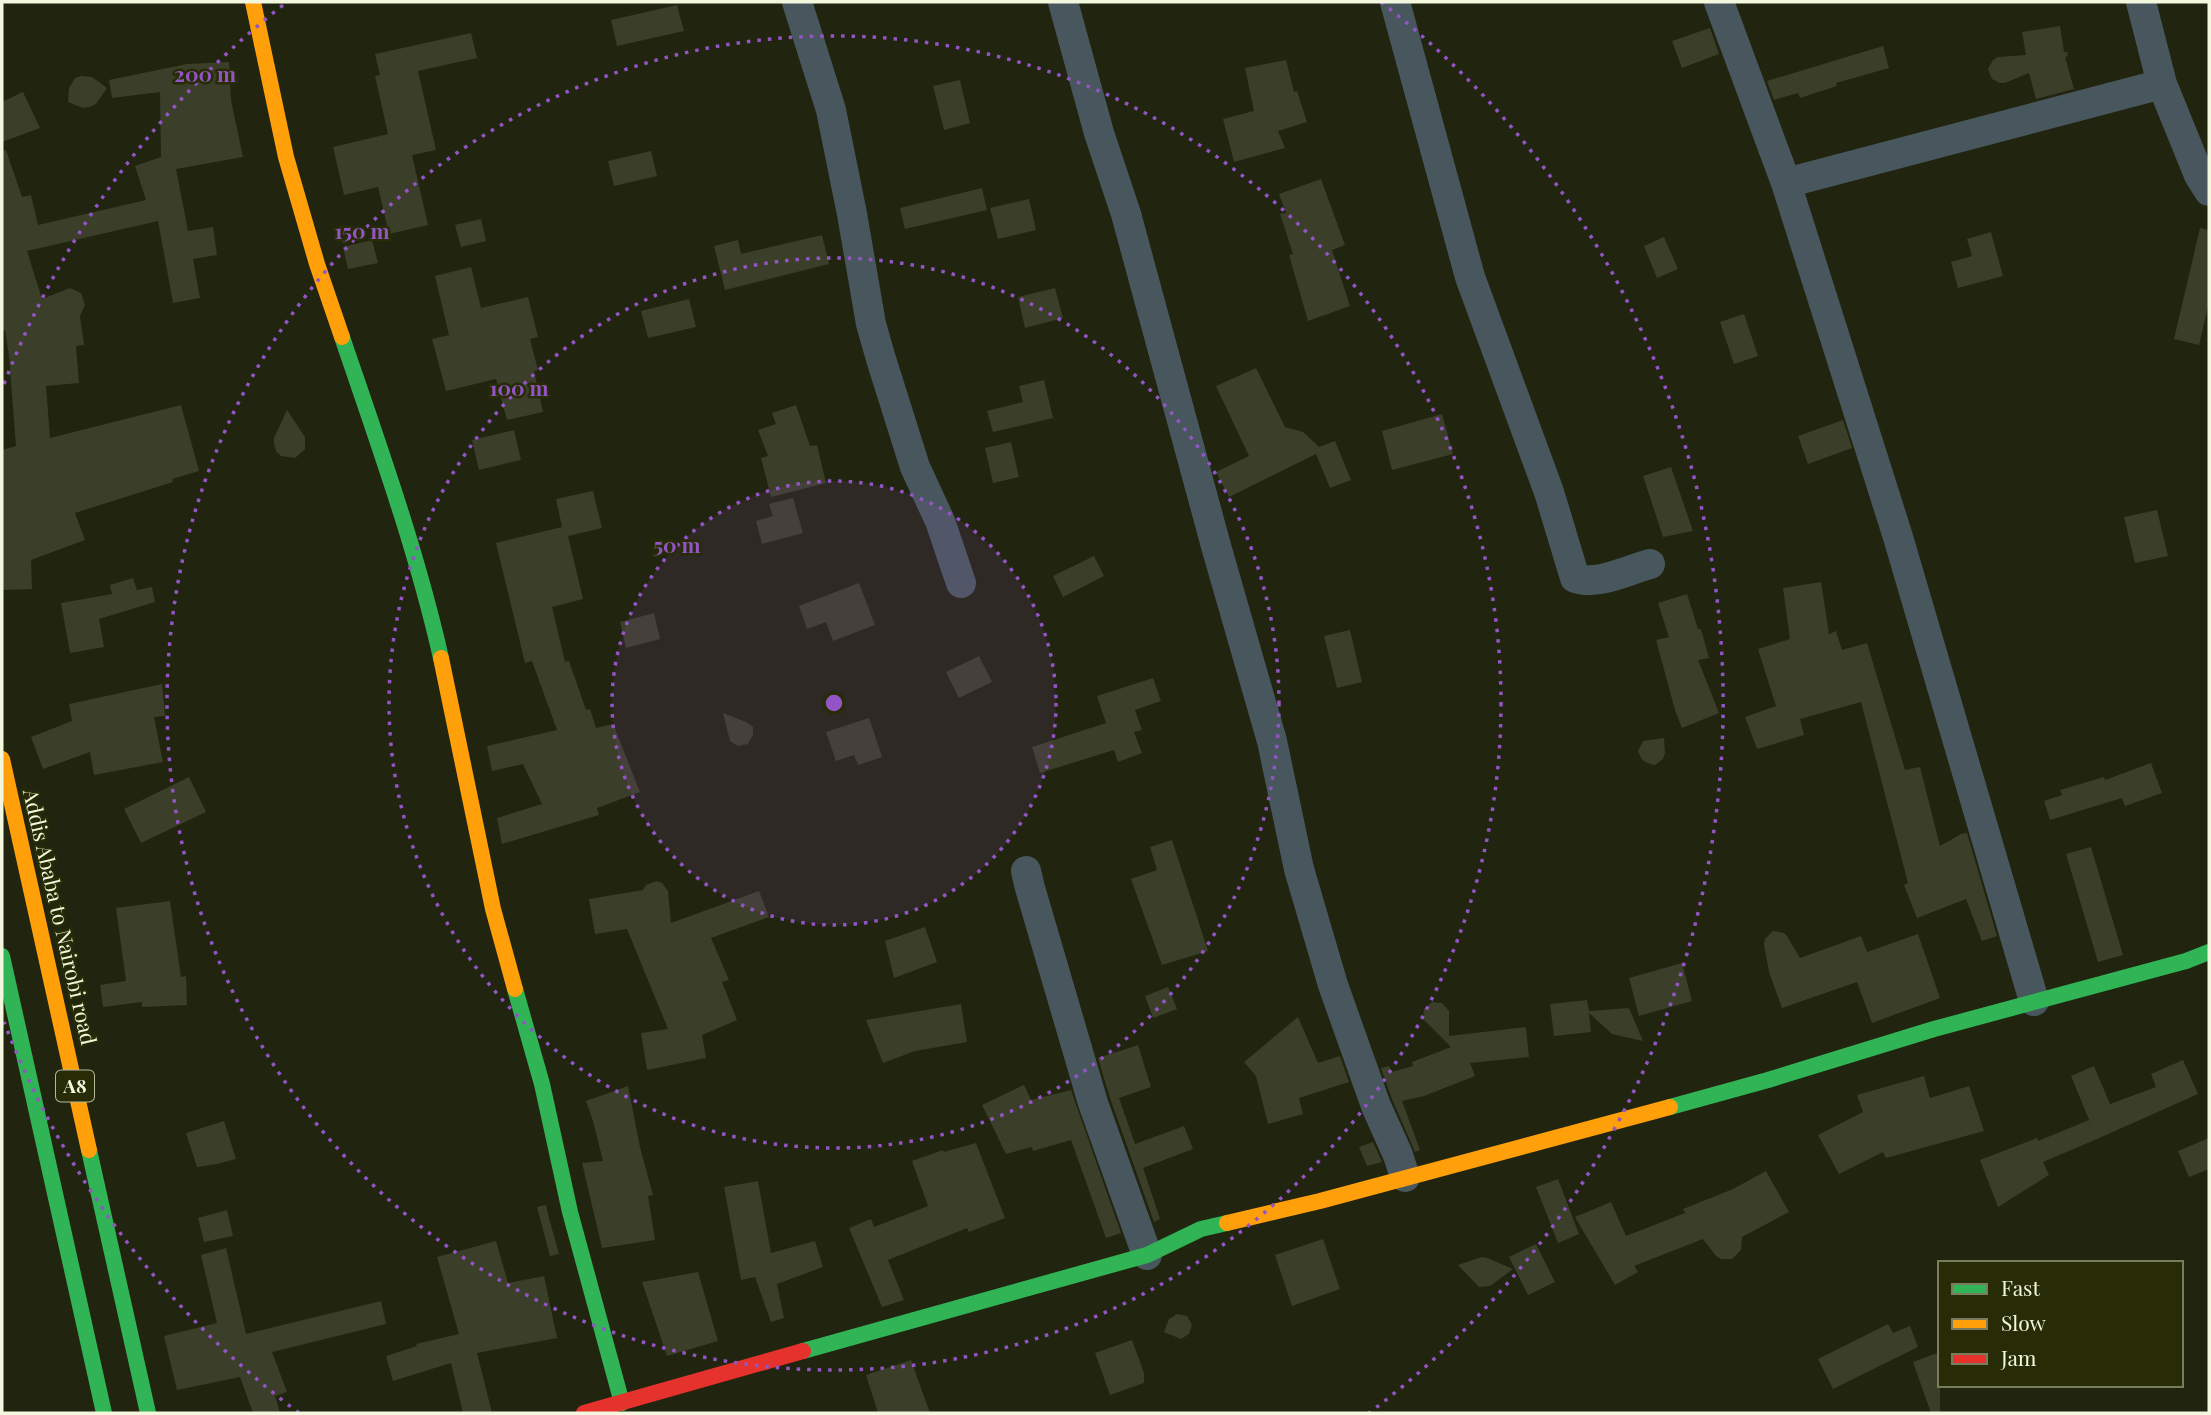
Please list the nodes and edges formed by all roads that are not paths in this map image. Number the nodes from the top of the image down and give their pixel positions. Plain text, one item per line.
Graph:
1 (253, 2) edge
2 (797, 2) edge
3 (1063, 2) edge
4 (1395, 2) edge
5 (1719, 2) edge
6 (2141, 2) edge
7 (2162, 84) junction
8 (1786, 183) junction
9 (2209, 191) edge
10 (1650, 564) dead end
11 (961, 583) dead end
12 (2, 759) edge
13 (1026, 871) dead end
14 (2209, 952) edge
15 (2, 956) edge
16 (2035, 1001) junction
17 (1405, 1177) junction
18 (1147, 1255) junction
19 (622, 1403) junction
20 (104, 1413) edge
21 (148, 1413) edge
22 (584, 1413) edge

1 - 19 main road
2 - 11 street
3 - 17 street
4 - 10 street
5 - 8 street
6 - 7 street
7 - 8 street
7 - 9 street
8 - 16 street
12 - 21 main road, Addis Ababa to Nairobi road / A8
13 - 18 street
14 - 16 main road
15 - 20 main road, A8
16 - 17 main road
17 - 18 main road
18 - 19 main road
19 - 22 main road

